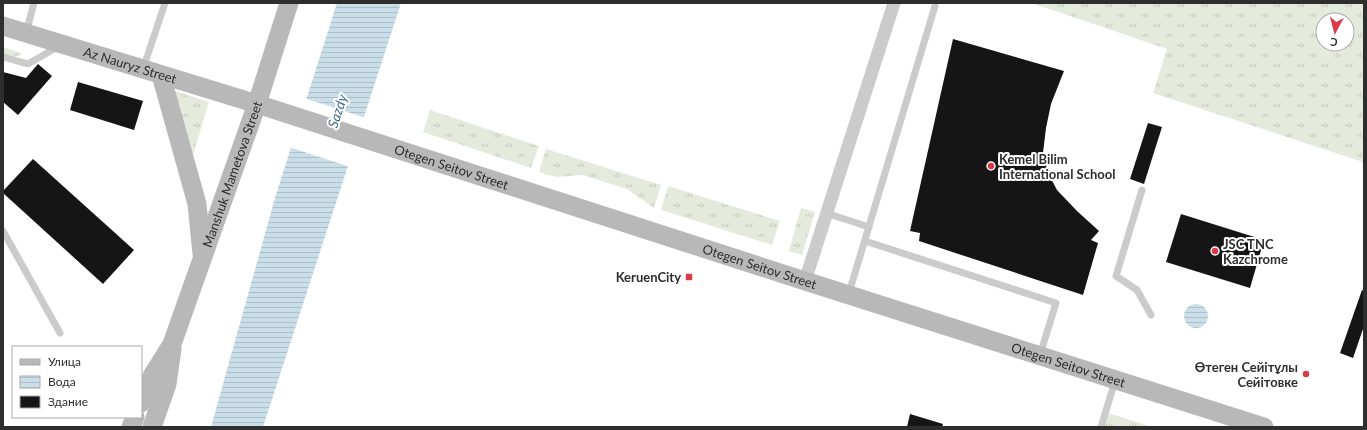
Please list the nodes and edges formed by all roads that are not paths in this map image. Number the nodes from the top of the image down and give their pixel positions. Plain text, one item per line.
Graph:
1 (34, 3) edge
2 (165, 3) edge
3 (289, 3) edge
4 (894, 3) edge
5 (935, 6) dead end
6 (3, 26) edge
7 (26, 33) junction
8 (62, 44) junction
9 (3, 57) edge
10 (142, 69) junction
11 (161, 75) junction
12 (257, 104) junction
13 (1142, 190) dead end
14 (826, 213) junction
15 (869, 227) junction
16 (3, 231) edge
17 (865, 241) junction
18 (203, 260) junction
19 (805, 281) junction
20 (848, 295) junction
21 (1151, 315) dead end
22 (60, 333) dead end
23 (172, 344) junction
24 (1039, 355) junction
25 (1116, 379) junction
26 (142, 401) edge
27 (152, 427) edge
28 (1101, 427) edge
29 (1264, 427) edge

1 - 7 lane
2 - 10 lane
3 - 12 main road, Manshuk Mametova Street
4 - 14 street
5 - 15 lane
6 - 7 main road, Az Nauryz Street
7 - 8 main road, Az Nauryz Street
8 - 9 lane
8 - 10 main road, Az Nauryz Street
10 - 11 main road, Az Nauryz Street
11 - 12 main road, Az Nauryz Street
11 - 18 main road
12 - 18 main road, Manshuk Mametova Street
12 - 19 main road, Otegen Seitov Street
13 - 21 lane
14 - 15 lane
14 - 19 street
15 - 17 lane
16 - 22 lane
17 - 20 lane
17 - 24 lane
18 - 23 main road, Manshuk Mametova Street
19 - 20 main road, Otegen Seitov Street
20 - 24 main road, Otegen Seitov Street
23 - 26 main road, Manshuk Mametova Street
23 - 27 main road, Manshuk Mametova Street
24 - 25 main road, Otegen Seitov Street
25 - 28 lane
25 - 29 main road, Otegen Seitov Street

